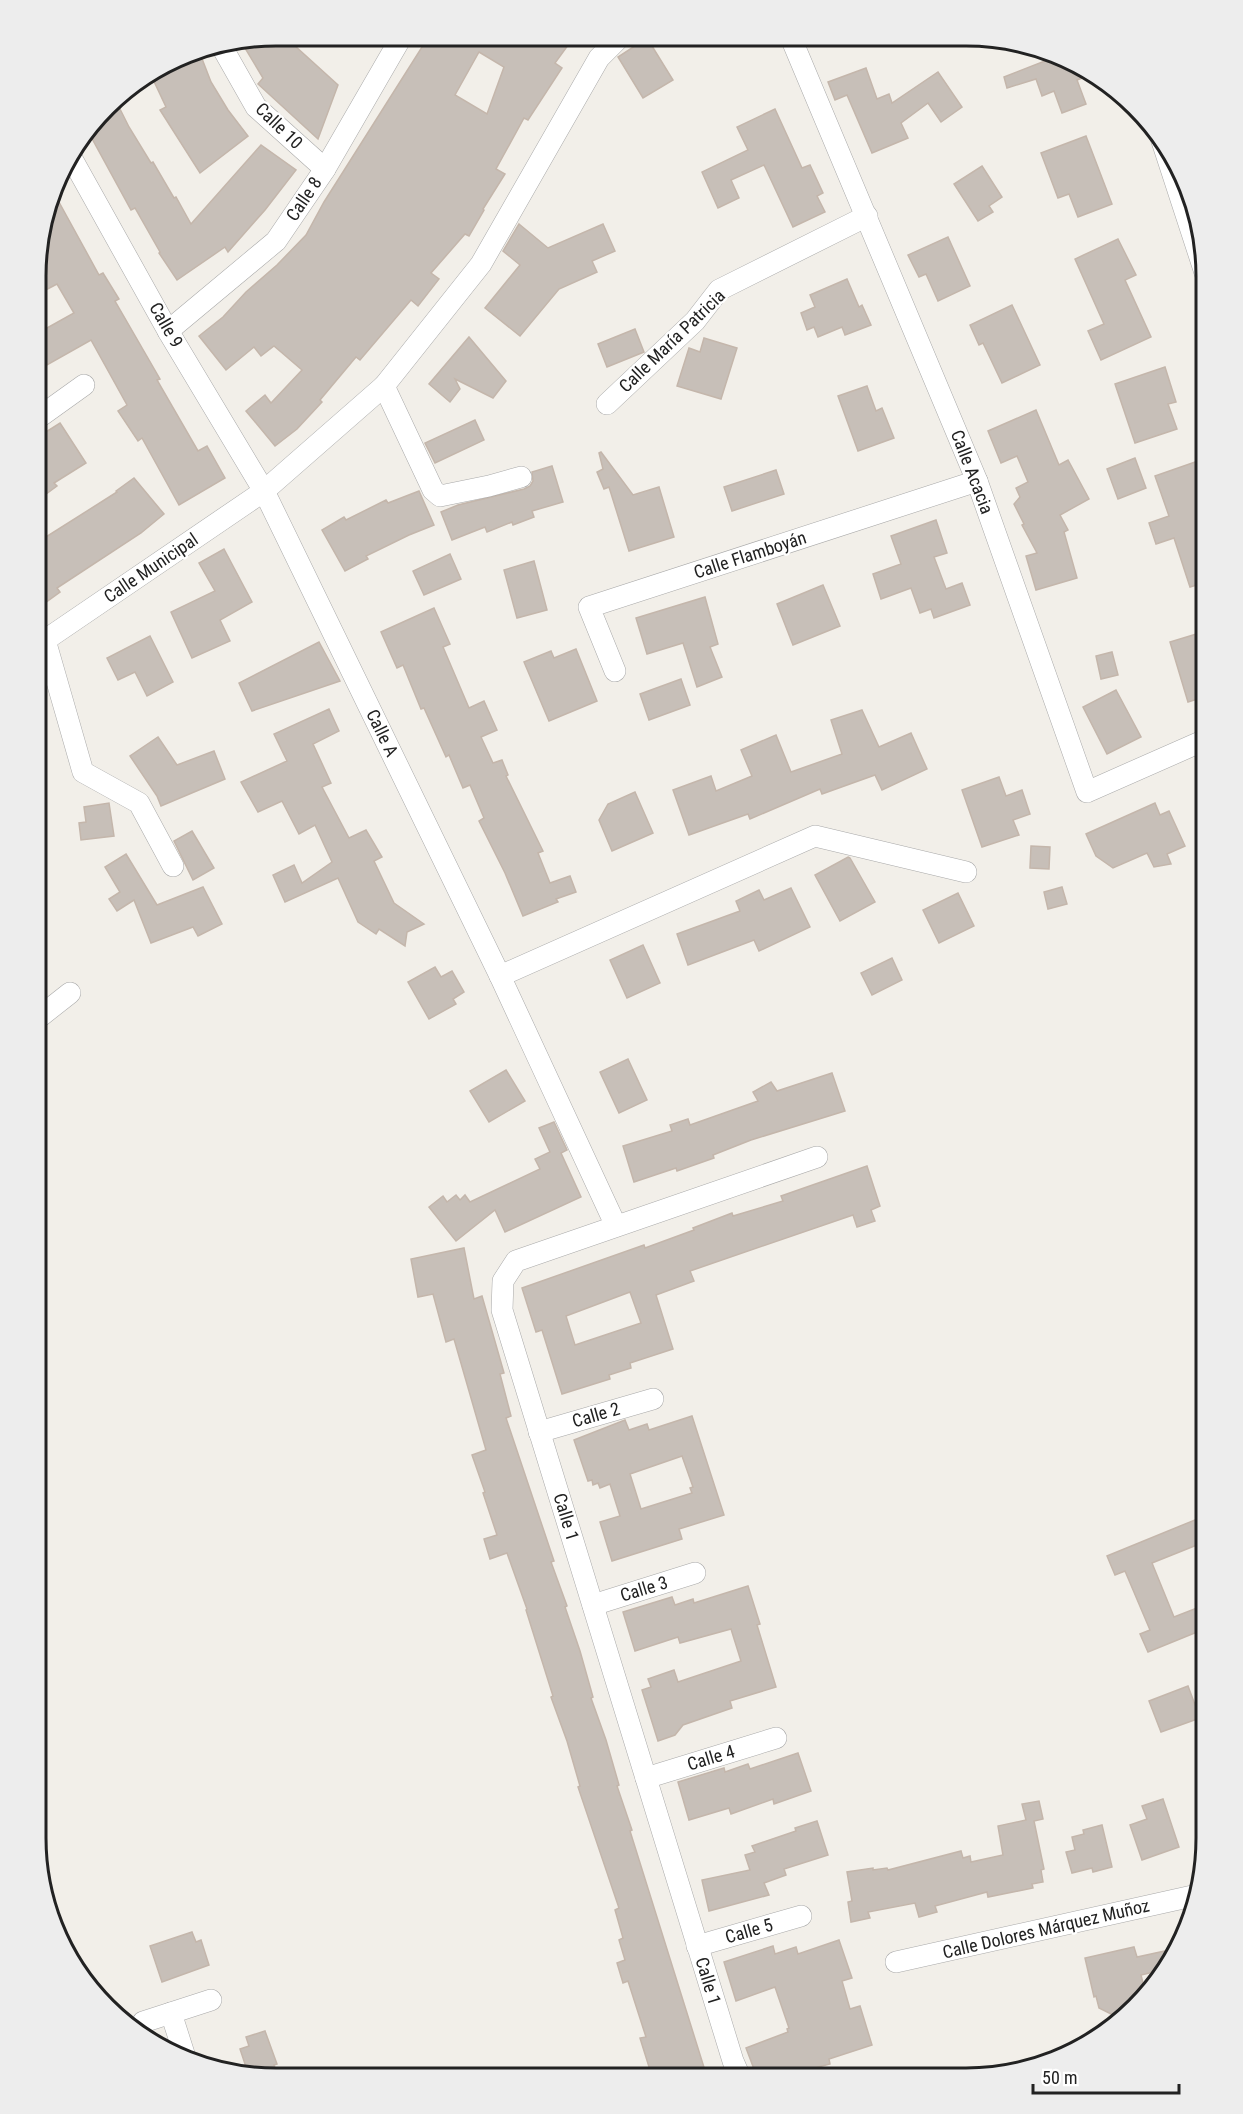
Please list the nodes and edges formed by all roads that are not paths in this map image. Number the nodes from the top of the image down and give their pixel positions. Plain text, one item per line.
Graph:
1 (396, 46) edge
2 (611, 46) edge
3 (794, 46) edge
4 (225, 52) edge
5 (75, 165) edge
6 (325, 169) junction
7 (1173, 175) edge
8 (867, 216) junction
9 (1193, 235) edge
10 (168, 331) junction
11 (84, 386) dead end
12 (384, 386) junction
13 (607, 404) dead end
14 (46, 412) edge
15 (521, 477) dead end
16 (977, 481) junction
17 (264, 491) junction
18 (46, 640) edge
19 (46, 658) edge
20 (615, 671) dead end
21 (1196, 744) edge
22 (173, 866) dead end
23 (966, 872) dead end
24 (500, 976) junction
25 (70, 993) dead end
26 (46, 1006) edge
27 (817, 1157) dead end
28 (616, 1226) junction
29 (653, 1399) dead end
30 (539, 1432) junction
31 (695, 1573) dead end
32 (593, 1605) junction
33 (777, 1738) dead end
34 (646, 1778) junction
35 (1189, 1897) edge
36 (801, 1916) dead end
37 (697, 1946) junction
38 (896, 1962) dead end
39 (211, 2000) dead end
40 (171, 2013) junction
41 (143, 2022) dead end
42 (182, 2047) edge
43 (736, 2068) edge

1 - 6 street, Calle 8
2 - 12 street, Calle Municipal
3 - 8 street, Calle Acacia
4 - 6 street, Calle 10
5 - 10 street, Calle 9
6 - 10 street, Calle 8
7 - 9 street
8 - 13 street, Calle María Patricia
8 - 16 street, Calle Acacia
10 - 17 street, Calle 9
11 - 14 street
12 - 15 street
12 - 17 street, Calle Municipal
16 - 20 street, Calle Flamboyán
16 - 21 street, Calle Acacia
17 - 18 street, Calle Municipal
17 - 24 street, Calle A
19 - 22 street
23 - 24 street
24 - 28 street, Calle A
25 - 26 street
27 - 28 street, Calle 1
28 - 30 street, Calle 1
29 - 30 street, Calle 2
30 - 32 street, Calle 1
31 - 32 street, Calle 3
32 - 34 street, Calle 1
33 - 34 street, Calle 4
34 - 37 street, Calle 1
35 - 38 street, Calle Dolores Márquez Muñoz
36 - 37 street, Calle 5
37 - 43 street, Calle 1
39 - 40 street
40 - 41 street
40 - 42 street

